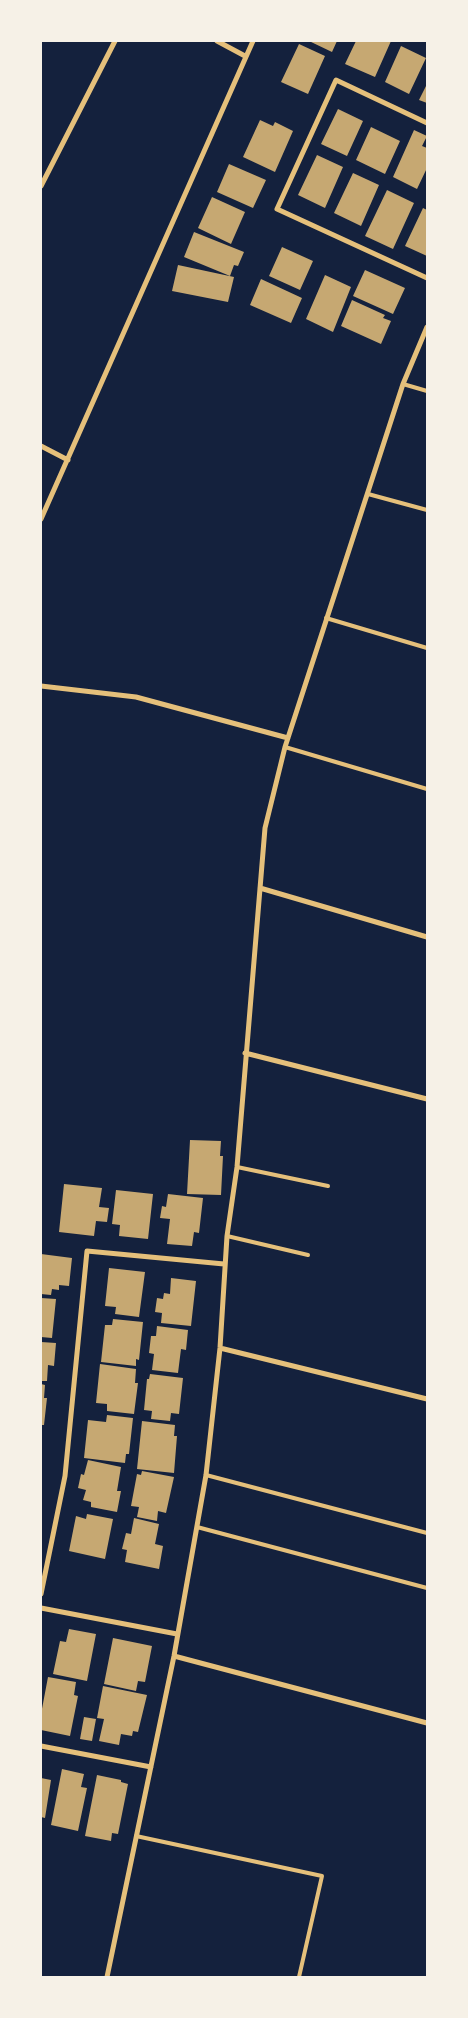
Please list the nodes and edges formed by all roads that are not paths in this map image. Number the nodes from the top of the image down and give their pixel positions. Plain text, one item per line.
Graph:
1 (115, 41) edge
2 (217, 41) edge
3 (253, 41) edge
4 (246, 56) junction
5 (427, 123) edge
6 (41, 186) edge
7 (427, 278) edge
8 (427, 327) edge
9 (403, 384) junction
10 (427, 391) edge
11 (41, 446) edge
12 (68, 460) junction
13 (368, 494) junction
14 (427, 510) edge
15 (41, 520) edge
16 (326, 618) junction
17 (427, 648) edge
18 (41, 686) edge
19 (288, 738) junction
20 (285, 747) junction
21 (427, 789) edge
22 (260, 888) junction
23 (427, 937) edge
24 (245, 1052) junction
25 (427, 1100) edge
26 (236, 1167) junction
27 (328, 1186) dead end
28 (227, 1236) junction
29 (308, 1255) dead end
30 (224, 1264) junction
31 (220, 1348) junction
32 (427, 1399) edge
33 (206, 1475) junction
34 (197, 1527) junction
35 (427, 1533) edge
36 (427, 1588) edge
37 (41, 1594) edge
38 (41, 1608) edge
39 (177, 1634) junction
40 (174, 1656) junction
41 (427, 1723) edge
42 (41, 1746) edge
43 (151, 1767) junction
44 (136, 1836) junction
45 (107, 1977) edge
46 (299, 1977) edge

1 - 6 street
2 - 4 street
3 - 4 street
4 - 12 street
5 - 7 street
8 - 9 street
9 - 10 lane
9 - 13 street
11 - 12 street
12 - 15 street
13 - 14 lane
13 - 16 street
16 - 17 lane
16 - 19 street
18 - 19 street
19 - 20 street
20 - 21 lane
20 - 22 street
22 - 23 street
22 - 24 street
24 - 25 street
24 - 26 street
26 - 27 lane
26 - 28 street
28 - 29 lane
28 - 30 street
30 - 31 street
30 - 37 street
31 - 32 street
31 - 33 street
33 - 34 street
33 - 35 lane
34 - 36 lane
34 - 39 street
38 - 39 street
39 - 40 street
40 - 41 street
40 - 43 street
42 - 43 street
43 - 44 street
44 - 45 street
44 - 46 lane

